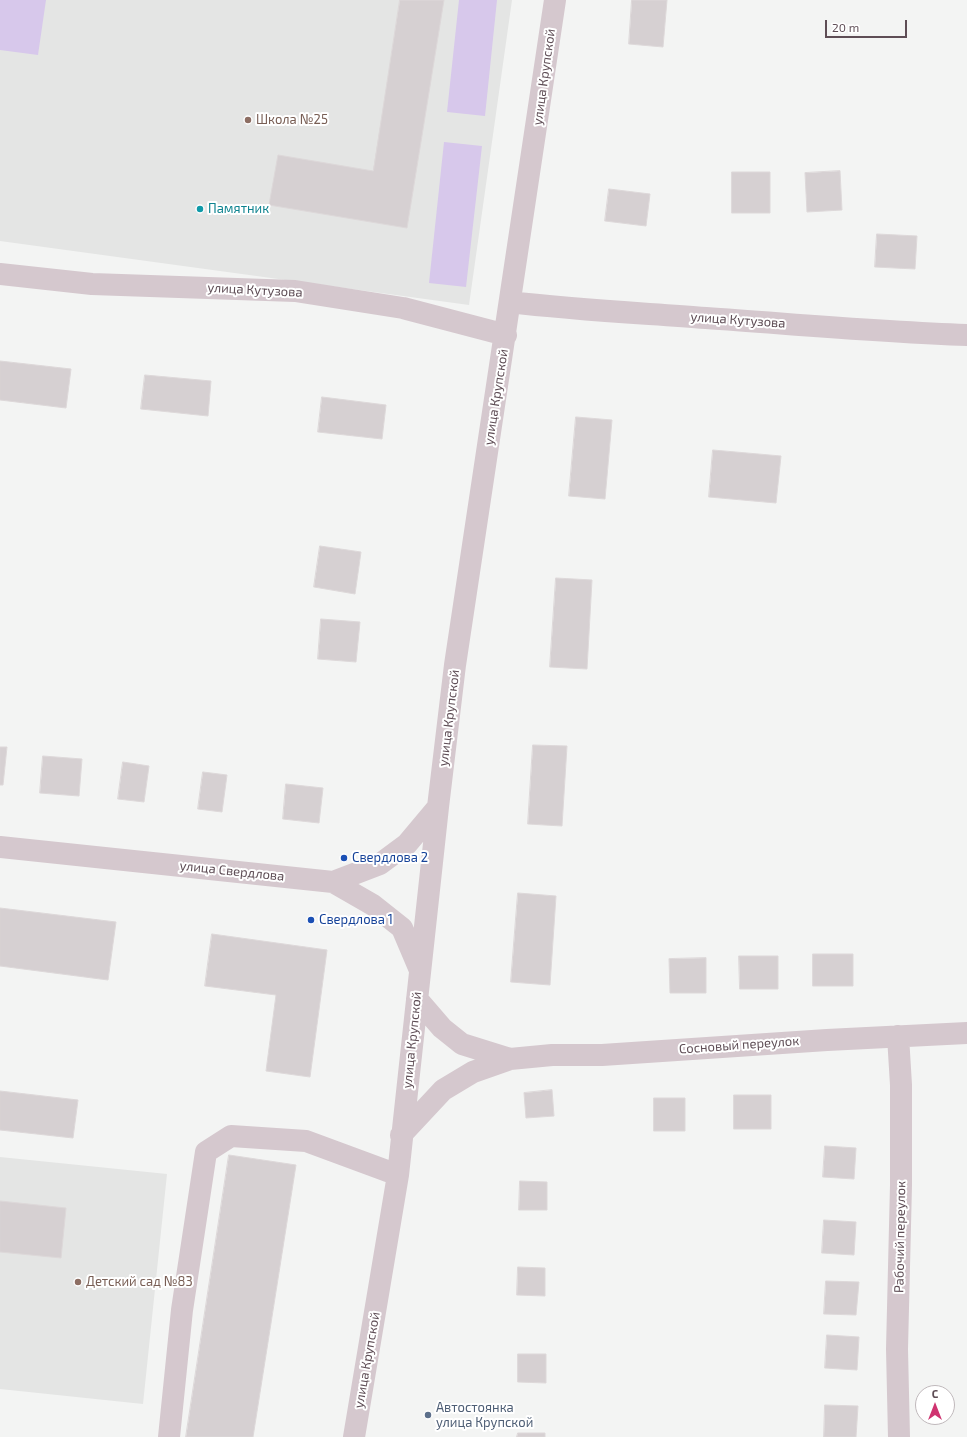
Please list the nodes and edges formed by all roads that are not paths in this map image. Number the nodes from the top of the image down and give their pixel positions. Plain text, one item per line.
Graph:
1 (555, 0) edge
2 (0, 274) edge
3 (510, 302) junction
4 (506, 335) junction
5 (967, 335) edge
6 (438, 807) junction
7 (0, 847) edge
8 (333, 882) junction
9 (420, 969) junction
10 (417, 999) junction
11 (967, 1032) edge
12 (898, 1036) junction
13 (510, 1059) junction
14 (401, 1135) junction
15 (398, 1175) junction
16 (169, 1437) edge
17 (354, 1437) edge
18 (899, 1437) edge

1 - 3 street, улица Крупской
2 - 4 street, улица Кутузова
3 - 4 street, улица Крупской
3 - 5 street, улица Кутузова
4 - 6 street, улица Крупской
6 - 8 street, улица Свердлова
6 - 9 street, улица Крупской
7 - 8 street, улица Свердлова
8 - 9 street
9 - 10 street, улица Крупской
10 - 13 street, Сосновый переулок
10 - 14 street, улица Крупской
11 - 12 street, Сосновый переулок
12 - 13 street, Сосновый переулок
12 - 18 street, Рабочий переулок
13 - 14 street, Сосновый переулок
14 - 15 street, улица Крупской
15 - 16 street
15 - 17 street, улица Крупской

